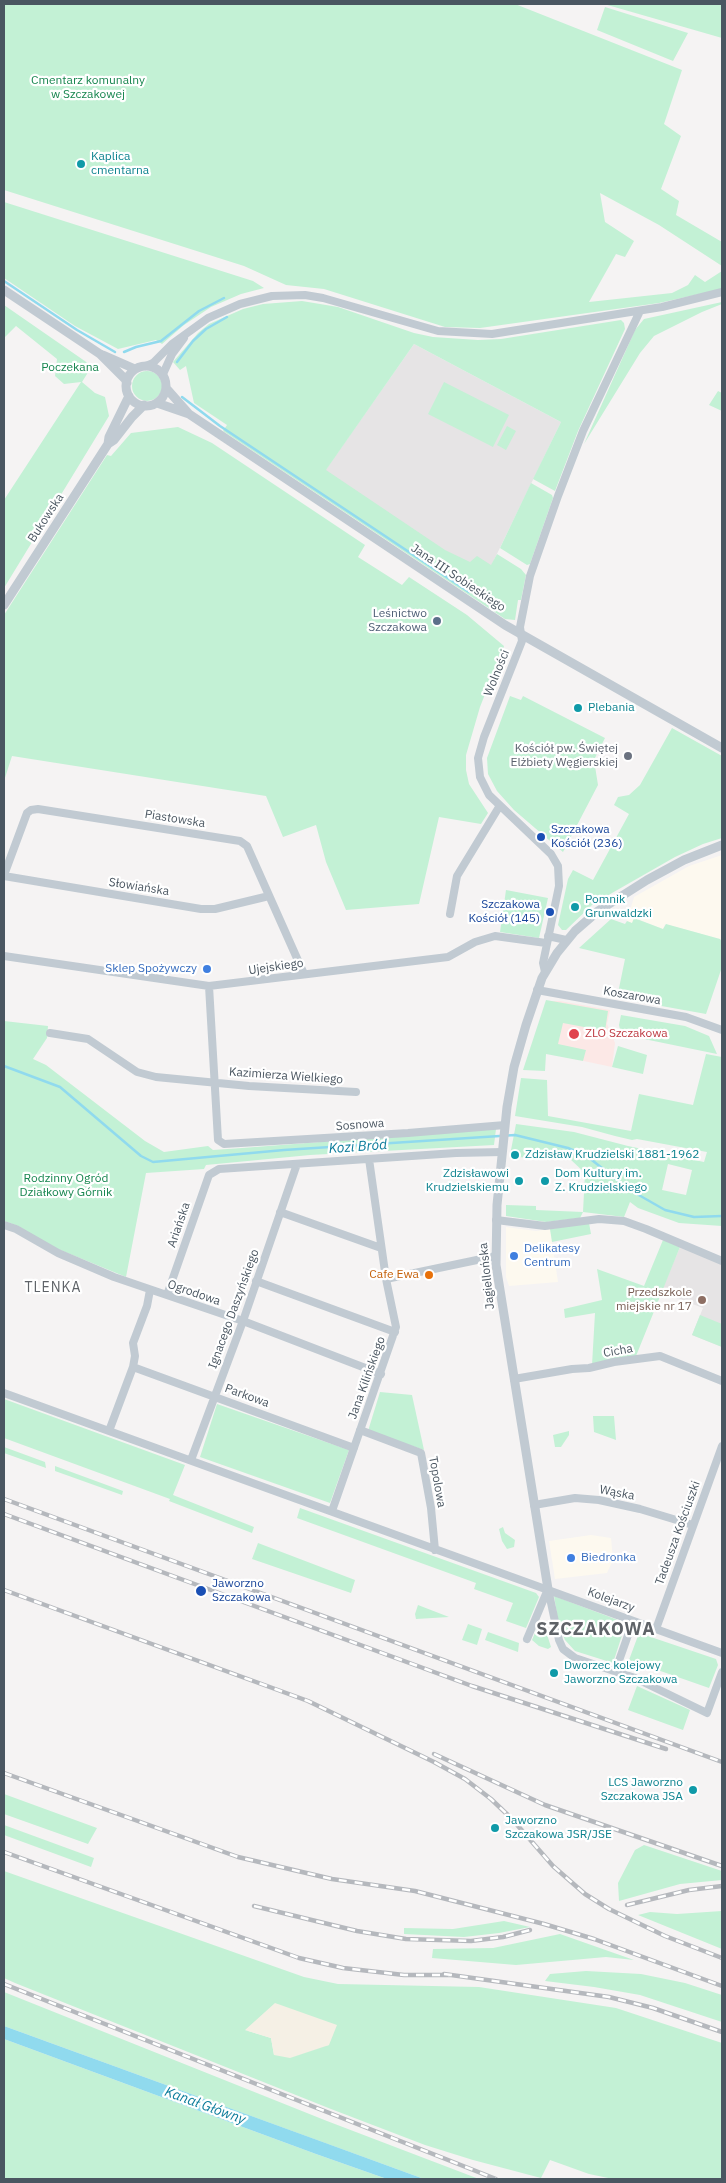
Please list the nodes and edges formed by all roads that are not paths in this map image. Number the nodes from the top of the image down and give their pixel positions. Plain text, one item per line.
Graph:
1 (4, 290) edge
2 (722, 292) edge
3 (640, 311) junction
4 (188, 333) junction
5 (100, 354) junction
6 (146, 366) junction
7 (136, 369) junction
8 (163, 374) junction
9 (127, 383) junction
10 (166, 388) junction
11 (129, 396) junction
12 (157, 403) junction
13 (144, 405) junction
14 (189, 414) junction
15 (108, 444) junction
16 (4, 605) edge
17 (521, 635) junction
18 (722, 748) edge
19 (499, 807) junction
20 (722, 845) edge
21 (4, 875) edge
22 (269, 896) junction
23 (450, 914) dead end
24 (547, 940) junction
25 (566, 940) junction
26 (4, 956) edge
27 (546, 972) junction
28 (304, 974) junction
29 (209, 986) junction
30 (537, 990) junction
31 (722, 1030) edge
32 (50, 1032) dead end
33 (214, 1082) junction
34 (356, 1092) dead end
35 (505, 1126) junction
36 (218, 1140) joint
37 (503, 1151) junction
38 (369, 1159) junction
39 (297, 1164) junction
40 (280, 1212) junction
41 (496, 1220) junction
42 (4, 1224) edge
43 (381, 1248) junction
44 (496, 1256) junction
45 (722, 1261) edge
46 (386, 1279) junction
47 (256, 1281) junction
48 (154, 1291) junction
49 (166, 1295) junction
50 (243, 1321) junction
51 (396, 1332) junction
52 (133, 1366) junction
53 (381, 1374) junction
54 (514, 1380) junction
55 (722, 1380) edge
56 (4, 1393) edge
57 (214, 1396) junction
58 (360, 1430) junction
59 (109, 1431) junction
60 (722, 1446) edge
61 (354, 1448) junction
62 (191, 1460) junction
63 (534, 1505) junction
64 (332, 1511) junction
65 (693, 1525) junction
66 (436, 1550) junction
67 (548, 1589) junction
68 (633, 1621) junction
69 (656, 1629) junction
70 (527, 1639) dead end
71 (722, 1653) edge
72 (615, 1672) junction
73 (722, 1672) edge

1 - 5 street
2 - 3 street
3 - 4 street
3 - 17 street, Wolności
4 - 6 street
4 - 8 street
5 - 7 street
5 - 9 street
6 - 7 street
6 - 8 street
7 - 9 street
8 - 10 street
9 - 11 street
10 - 12 street
10 - 14 street
11 - 13 street
11 - 15 street
12 - 13 street
12 - 14 street
13 - 15 street
14 - 17 street, Jana III Sobieskiego
15 - 16 street, Bukowska
17 - 18 street, Jana III Sobieskiego
17 - 19 street, Wolności
19 - 23 street
19 - 24 street, Wolności
20 - 25 street, Jagiellońska
21 - 22 street, Słowiańska
21 - 22 street, Piastowska
22 - 28 street, Piastowska
24 - 25 street, Ujejskiego
24 - 27 street, Wolności
24 - 28 street, Ujejskiego
25 - 27 street, Jagiellońska
26 - 29 street, Ujejskiego
27 - 30 street, Jagiellońska
28 - 29 street, Ujejskiego
29 - 33 street, Kazimierza Wielkiego
30 - 31 street, Koszarowa
30 - 35 street, Jagiellońska
32 - 33 street, Kazimierza Wielkiego
33 - 34 street, Kazimierza Wielkiego
33 - 36 street, Kazimierza Wielkiego
35 - 36 street, Sosnowa
35 - 37 street, Jagiellońska
37 - 38 street
37 - 41 street, Jagiellońska
38 - 39 street
38 - 43 street, Jana Kilińskiego
39 - 40 street, Ignacego Daszyńskiego
39 - 49 street, Ariańska
40 - 43 street
40 - 47 street, Ignacego Daszyńskiego
41 - 44 street, Jagiellońska
41 - 45 street
42 - 48 street, Ogrodowa
43 - 46 street, Jana Kilińskiego
44 - 46 street
44 - 54 street, Jagiellońska
46 - 51 street, Jana Kilińskiego
47 - 50 street, Ignacego Daszyńskiego
47 - 51 street
48 - 49 street, Ogrodowa
48 - 52 street
49 - 50 street, Ogrodowa
50 - 53 street, Ogrodowa
50 - 57 street, Ignacego Daszyńskiego
51 - 53 street, Jana Kilińskiego
52 - 57 street, Parkowa
52 - 59 street
53 - 58 street, Jana Kilińskiego
54 - 55 street, Cicha
54 - 63 street, Jagiellońska
56 - 59 street, Kolejarzy
57 - 61 street, Parkowa
57 - 62 street, Ignacego Daszyńskiego
58 - 61 street, Jana Kilińskiego
58 - 66 street, Topolowa
59 - 62 street, Kolejarzy
60 - 65 street, Tadeusza Kościuszki
61 - 64 street, Jana Kilińskiego
62 - 64 street, Kolejarzy
63 - 65 street, Wąska
63 - 67 street, Jagiellońska
64 - 66 street, Kolejarzy
65 - 69 street, Tadeusza Kościuszki
66 - 67 street, Kolejarzy
67 - 68 street, Kolejarzy
67 - 70 street
67 - 72 street
68 - 69 street, Kolejarzy
68 - 72 street
69 - 71 street, Kolejarzy
72 - 73 street

